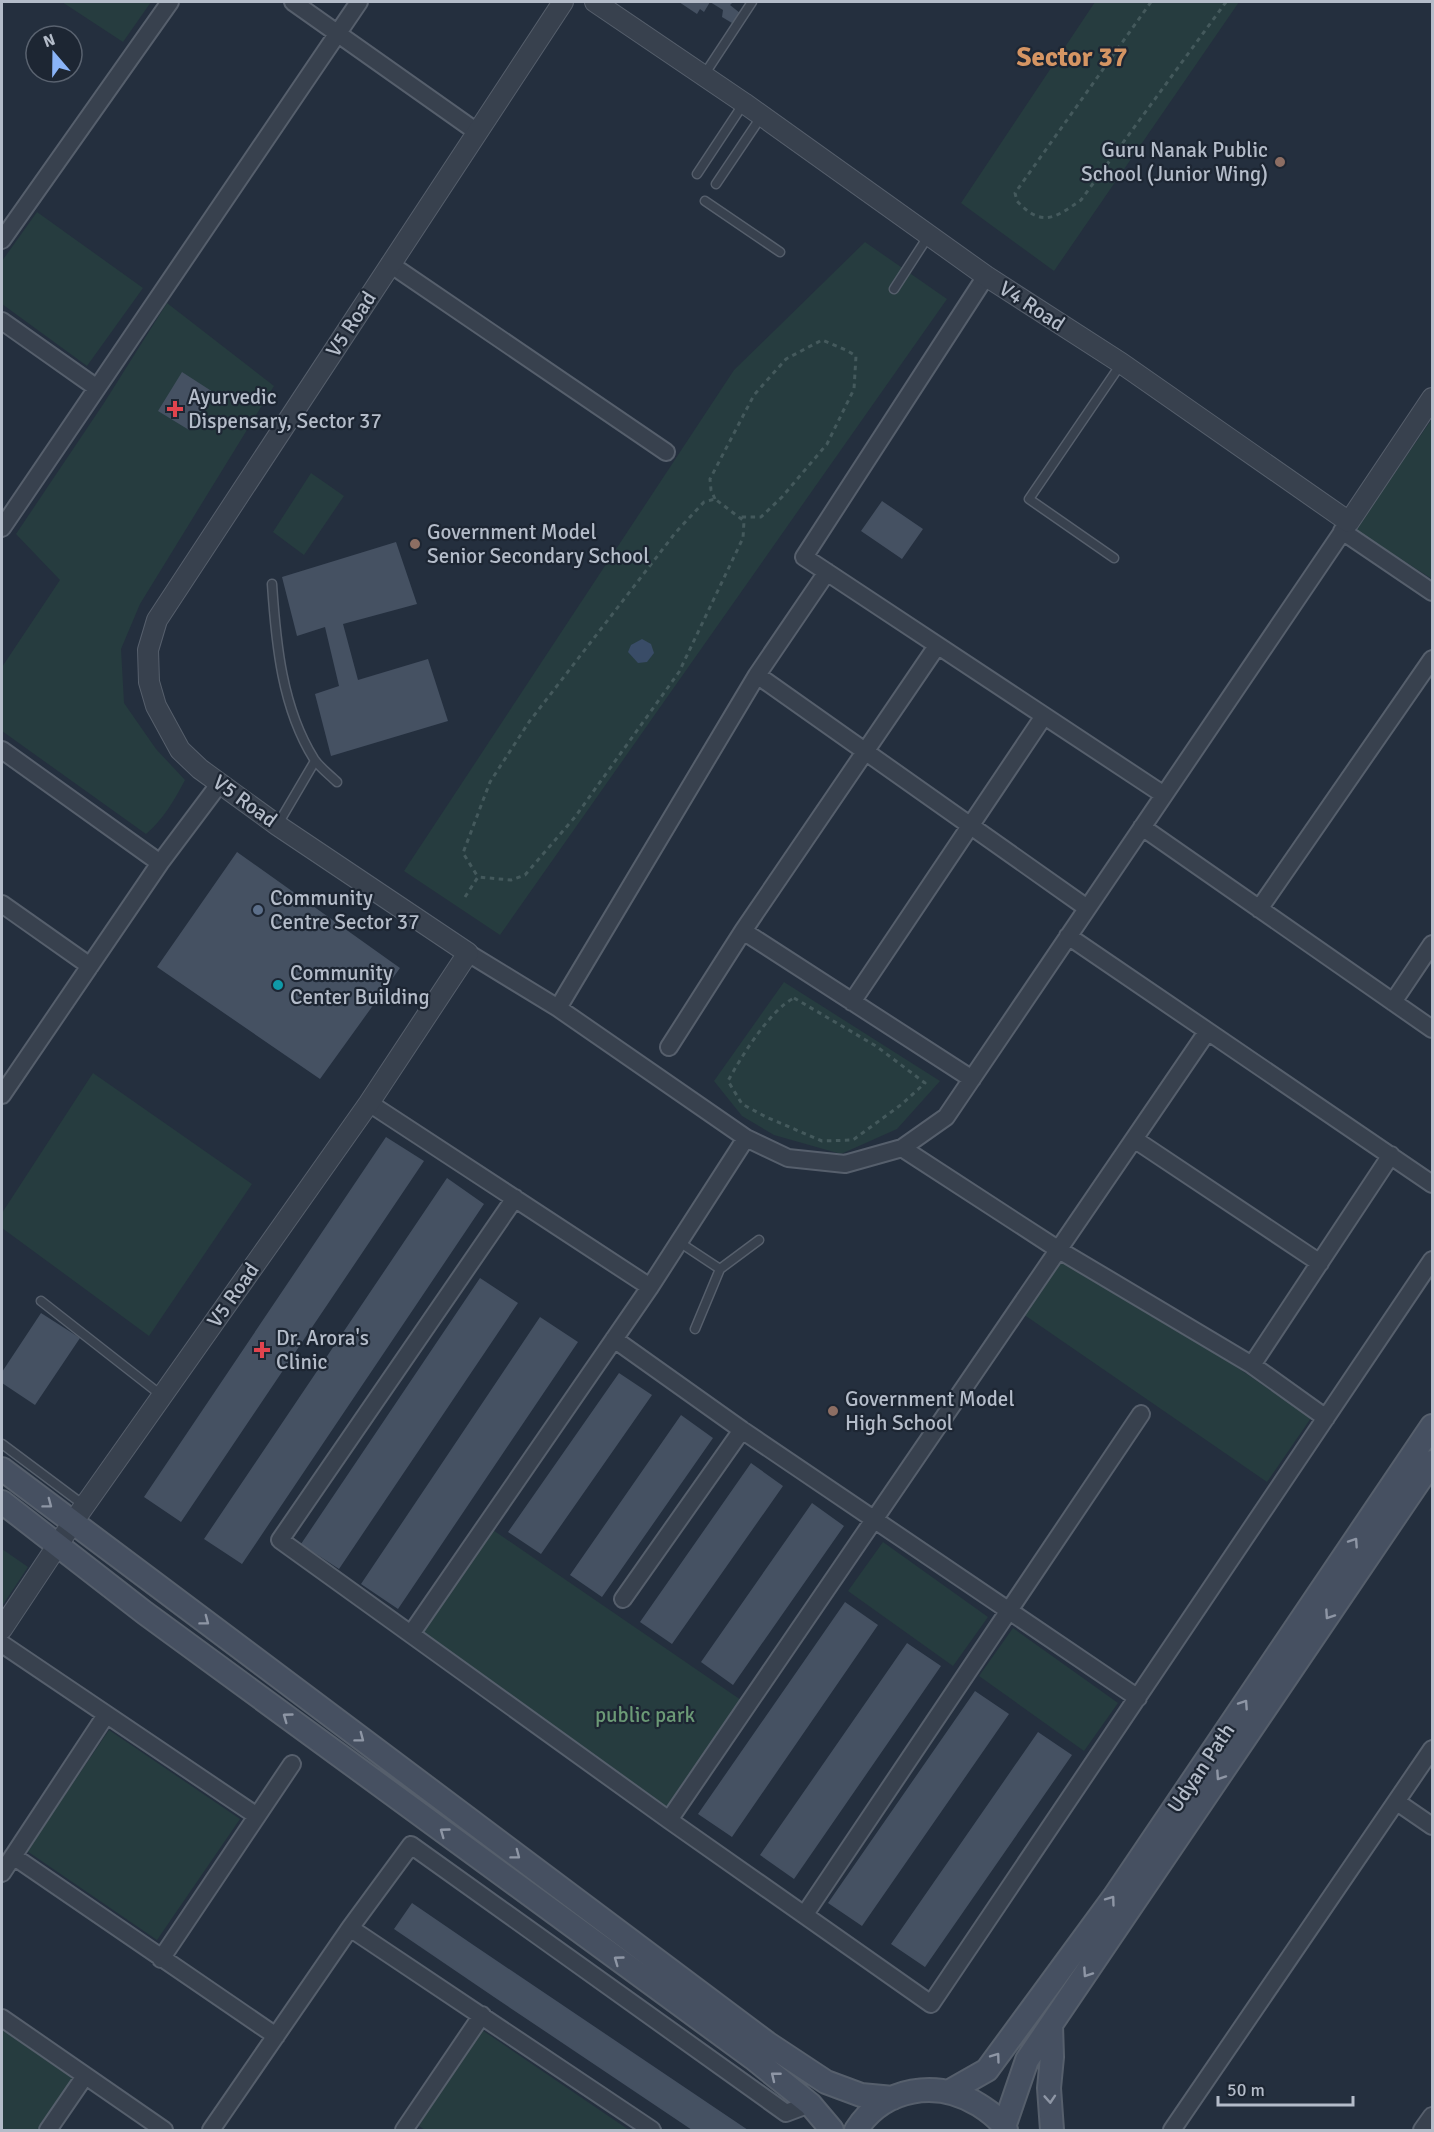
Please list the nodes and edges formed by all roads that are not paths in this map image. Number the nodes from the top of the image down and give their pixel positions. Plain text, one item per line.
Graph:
1 (170, 2) edge
2 (293, 2) edge
3 (359, 2) edge
4 (563, 2) edge
5 (595, 2) edge
6 (752, 2) edge
7 (338, 33) junction
8 (704, 75) junction
9 (744, 103) junction
10 (761, 116) junction
11 (477, 132) junction
12 (697, 174) dead end
13 (717, 184) dead end
14 (705, 201) dead end
15 (929, 236) junction
16 (2, 240) edge
17 (780, 252) dead end
18 (390, 264) junction
19 (986, 276) junction
20 (894, 289) dead end
21 (2, 321) edge
22 (1121, 363) junction
23 (97, 388) junction
24 (1432, 398) edge
25 (666, 452) dead end
26 (7, 507) edge
27 (1346, 527) junction
28 (2, 528) edge
29 (1114, 558) dead end
30 (827, 572) junction
31 (272, 584) dead end
32 (1432, 592) edge
33 (937, 646) junction
34 (1432, 660) edge
35 (757, 675) junction
36 (1044, 716) junction
37 (2, 750) edge
38 (865, 752) junction
39 (315, 761) junction
40 (337, 782) dead end
41 (220, 783) junction
42 (1164, 795) junction
43 (277, 825) junction
44 (970, 826) junction
45 (1142, 827) junction
46 (160, 863) junction
47 (2, 904) edge
48 (1088, 908) junction
49 (1259, 909) junction
50 (743, 931) junction
51 (1068, 936) junction
52 (1432, 944) edge
53 (468, 953) junction
54 (90, 966) junction
55 (852, 1002) junction
56 (1393, 1002) junction
57 (558, 1008) junction
58 (1432, 1029) edge
59 (1208, 1032) junction
60 (669, 1047) dead end
61 (972, 1079) junction
62 (2, 1095) edge
63 (369, 1103) junction
64 (746, 1138) junction
65 (1134, 1139) junction
66 (902, 1148) junction
67 (1391, 1155) junction
68 (1432, 1184) edge
69 (515, 1198) junction
70 (759, 1240) dead end
71 (679, 1242) junction
72 (1059, 1250) junction
73 (1432, 1260) edge
74 (1320, 1263) junction
75 (720, 1269) junction
76 (650, 1287) junction
77 (41, 1301) dead end
78 (695, 1329) dead end
79 (614, 1338) junction
80 (1252, 1365) junction
81 (162, 1396) junction
82 (1141, 1414) dead end
83 (1326, 1418) junction
84 (1432, 1425) edge
85 (742, 1430) junction
86 (2, 1444) edge
87 (1432, 1462) edge
88 (2, 1469) edge
89 (2, 1502) edge
90 (2, 1510) edge
91 (79, 1514) junction
92 (23, 1519) junction
93 (874, 1520) junction
94 (58, 1545) junction
95 (623, 1599) dead end
96 (1010, 1610) junction
97 (2, 1629) edge
98 (411, 1634) junction
99 (2, 1644) edge
100 (1138, 1698) junction
101 (106, 1715) junction
102 (1432, 1749) edge
103 (292, 1764) dead end
104 (1397, 1802) junction
105 (257, 1816) junction
106 (669, 1820) junction
107 (1432, 1826) edge
108 (13, 1856) junction
109 (2, 1873) edge
110 (805, 1914) junction
111 (350, 1928) junction
112 (161, 1959) junction
113 (482, 2015) junction
114 (2, 2018) edge
115 (1052, 2025) junction
116 (276, 2036) junction
117 (85, 2076) junction
118 (950, 2091) junction
119 (893, 2098) junction
120 (810, 2104) junction
121 (1432, 2116) edge
122 (1005, 2129) edge
123 (48, 2130) edge
124 (164, 2130) edge
125 (211, 2130) edge
126 (404, 2130) edge
127 (652, 2130) edge
128 (832, 2130) edge
129 (856, 2130) edge
130 (1052, 2130) edge
131 (1173, 2130) edge
132 (1422, 2130) edge

1 - 16 street
2 - 7 street
3 - 7 street
4 - 11 street, V5 Road
5 - 8 street, V4 Road
6 - 8 lane
7 - 11 street
7 - 23 street
8 - 9 street, V4 Road
9 - 10 street, V4 Road
9 - 12 lane
10 - 13 lane
10 - 15 street, V4 Road
11 - 18 street, V5 Road
14 - 17 lane
15 - 19 street, V4 Road
15 - 20 lane
18 - 25 street
18 - 41 street, V5 Road
19 - 22 street, V4 Road
19 - 30 street
21 - 23 street
22 - 27 street, V4 Road
22 - 29 lane
23 - 26 street
24 - 27 street
26 - 28 street
27 - 32 street
27 - 42 street
30 - 33 street
30 - 35 street
31 - 39 lane
33 - 36 street
33 - 38 street
34 - 49 street
35 - 38 street
35 - 57 street
36 - 42 street
36 - 44 street
37 - 46 street
38 - 44 street
38 - 50 street
39 - 40 lane
39 - 43 lane
41 - 43 street, V5 Road
41 - 46 street
42 - 45 street
43 - 53 street, V5 Road
44 - 48 street
44 - 55 street
45 - 48 street
45 - 49 street
46 - 54 street
47 - 54 street
48 - 51 street
49 - 56 street
50 - 55 street
50 - 60 street
51 - 59 street
51 - 61 street
52 - 56 street
53 - 57 street
53 - 63 street, V5 Road
54 - 62 street
55 - 61 street
56 - 58 street
57 - 64 street
59 - 65 street
59 - 67 street
61 - 66 street
63 - 69 street
63 - 81 street, V5 Road
64 - 66 street
64 - 71 street
65 - 72 street
65 - 74 street
66 - 72 street
67 - 68 street
67 - 74 street
69 - 76 street
69 - 98 street
70 - 75 lane
71 - 75 lane
71 - 76 street
72 - 80 street
72 - 93 street
73 - 83 street
74 - 80 street
75 - 78 lane
76 - 79 street
77 - 81 lane
79 - 85 street
79 - 98 street
80 - 83 street
81 - 91 street, V5 Road
82 - 96 street
83 - 100 street
118 -> 84 main road, Udyan Path
85 - 93 street
85 - 95 street
86 - 91 lane
87 -> 115 main road, Udyan Path
88 -> 91 main road
89 - 92 main road
90 - 92 street
91 - 94 street, V5 Road
91 -> 119 main road
92 - 94 main road
93 - 96 street
93 - 106 street
94 - 97 street, V5 Road
120 -> 94 main road
96 - 100 street
96 - 110 street
98 - 106 street
99 - 101 street
100 - 110 street
101 - 105 street
101 - 108 street
102 - 104 street
103 - 105 street
104 - 107 street
104 - 131 street
105 - 112 street
106 - 110 street
108 - 109 street
108 - 112 street
111 - 113 street
111 - 116 street
111 - 120 street
112 - 116 street
113 - 126 street
113 - 127 street
114 - 117 street
115 - 122 main road, Udyan Path
115 -> 130 main road
116 - 125 street
117 - 123 street
117 - 124 street
118 - 119 main road
118 - 122 main road
119 - 129 main road
120 - 128 main road
121 - 132 street

